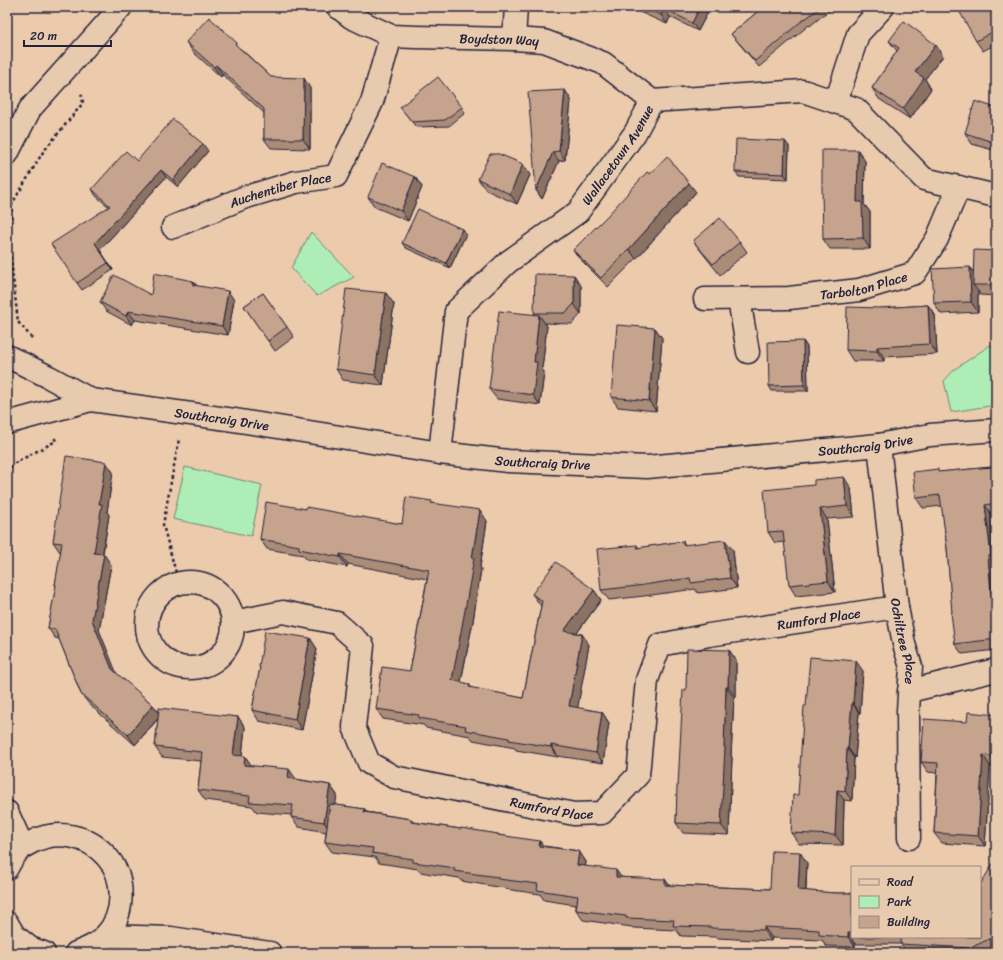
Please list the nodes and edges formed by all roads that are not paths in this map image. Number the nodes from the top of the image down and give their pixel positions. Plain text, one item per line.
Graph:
1 (121, 7) edge
2 (338, 7) edge
3 (516, 7) edge
4 (883, 7) edge
5 (391, 36) junction
6 (514, 40) junction
7 (652, 101) junction
8 (836, 102) junction
9 (7, 154) edge
10 (959, 187) junction
11 (996, 196) edge
12 (173, 227) dead end
13 (705, 299) dead end
14 (739, 299) junction
15 (748, 352) dead end
16 (7, 356) edge
17 (91, 400) junction
18 (7, 424) edge
19 (996, 430) edge
20 (879, 445) junction
21 (440, 453) junction
22 (897, 607) junction
23 (233, 622) junction
24 (996, 670) edge
25 (909, 691) junction
26 (7, 812) edge
27 (909, 838) dead end
28 (23, 847) junction
29 (7, 868) edge
30 (9, 933) edge
31 (105, 936) junction
32 (44, 953) edge
33 (76, 953) edge
34 (270, 953) edge

1 - 9 street
2 - 5 street, Boydston Way
3 - 6 street
4 - 8 street
5 - 6 street, Boydston Way
5 - 12 street, Auchentiber Place
6 - 7 street, Boydston Way
7 - 8 street, Wallacetown Avenue
7 - 21 street, Wallacetown Avenue
8 - 10 street, Wallacetown Avenue
10 - 11 street, Wallacetown Avenue
10 - 14 street, Tarbolton Place
13 - 14 street, Tarbolton Place
14 - 15 street
16 - 17 street, Southcraig Drive
17 - 18 street, Southcraig Drive
17 - 21 street, Southcraig Drive
19 - 20 street, Southcraig Drive
20 - 21 street, Southcraig Drive
20 - 22 street, Ochiltree Place
22 - 23 street, Rumford Place
22 - 25 street, Ochiltree Place
23 - 23 street
24 - 25 street
25 - 27 street, Ochiltree Place
26 - 28 street
28 - 29 street
28 - 31 street
30 - 32 street
31 - 33 street
31 - 34 street

